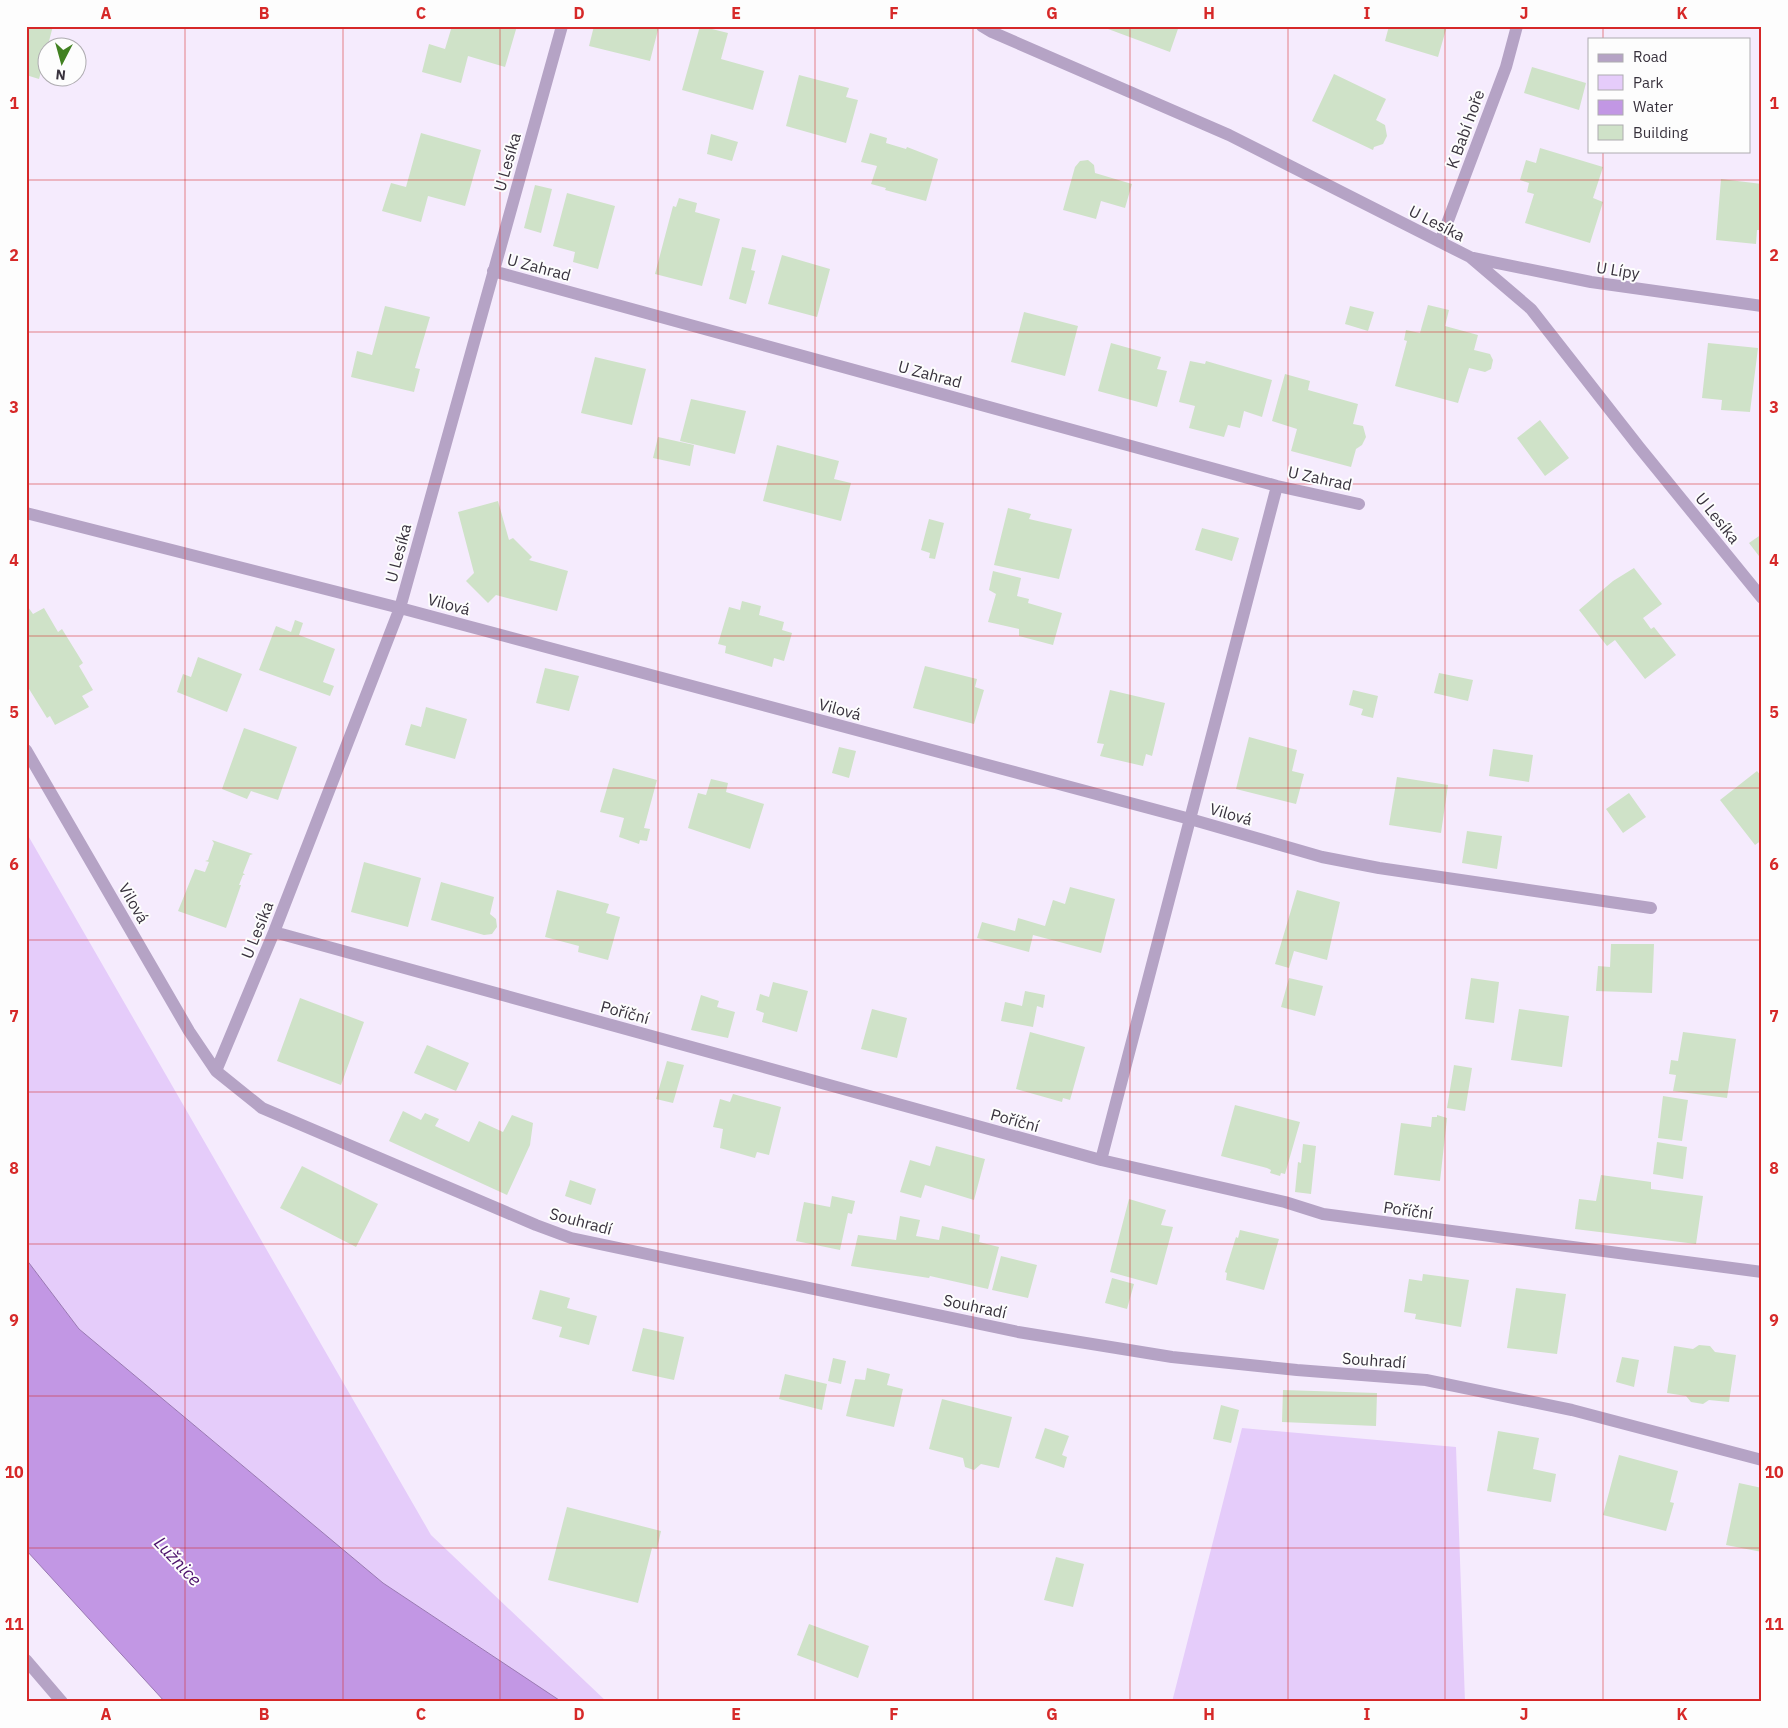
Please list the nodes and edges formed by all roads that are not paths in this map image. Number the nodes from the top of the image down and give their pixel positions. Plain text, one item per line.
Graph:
1 (562, 26) edge
2 (982, 26) edge
3 (1517, 26) edge
4 (1440, 242) junction
5 (1470, 258) junction
6 (493, 272) junction
7 (1762, 306) edge
8 (1278, 486) junction
9 (1359, 504) dead end
10 (26, 513) edge
11 (1762, 598) edge
12 (400, 608) junction
13 (26, 750) edge
14 (1190, 819) junction
15 (1651, 908) dead end
16 (274, 932) junction
17 (216, 1071) junction
18 (1100, 1160) junction
19 (1762, 1272) edge
20 (1762, 1460) edge
21 (26, 1660) edge
22 (62, 1702) edge

1 - 6 street, U Lesíka
2 - 4 street, U Lesíka
3 - 4 street, K Babí hoře
4 - 5 street, U Lesíka
5 - 7 street, U Lípy
5 - 11 street, U Lesíka
6 - 8 street, U Zahrad
6 - 12 street, U Lesíka
8 - 9 street, U Zahrad
8 - 14 street
10 - 12 street, Vilová
12 - 14 street, Vilová
12 - 16 street, U Lesíka
13 - 17 street, Vilová
14 - 15 street, Vilová
14 - 18 street
16 - 17 street, U Lesíka
16 - 18 street, Poříční
17 - 20 street, Souhradí
18 - 19 street, Poříční
21 - 22 street

